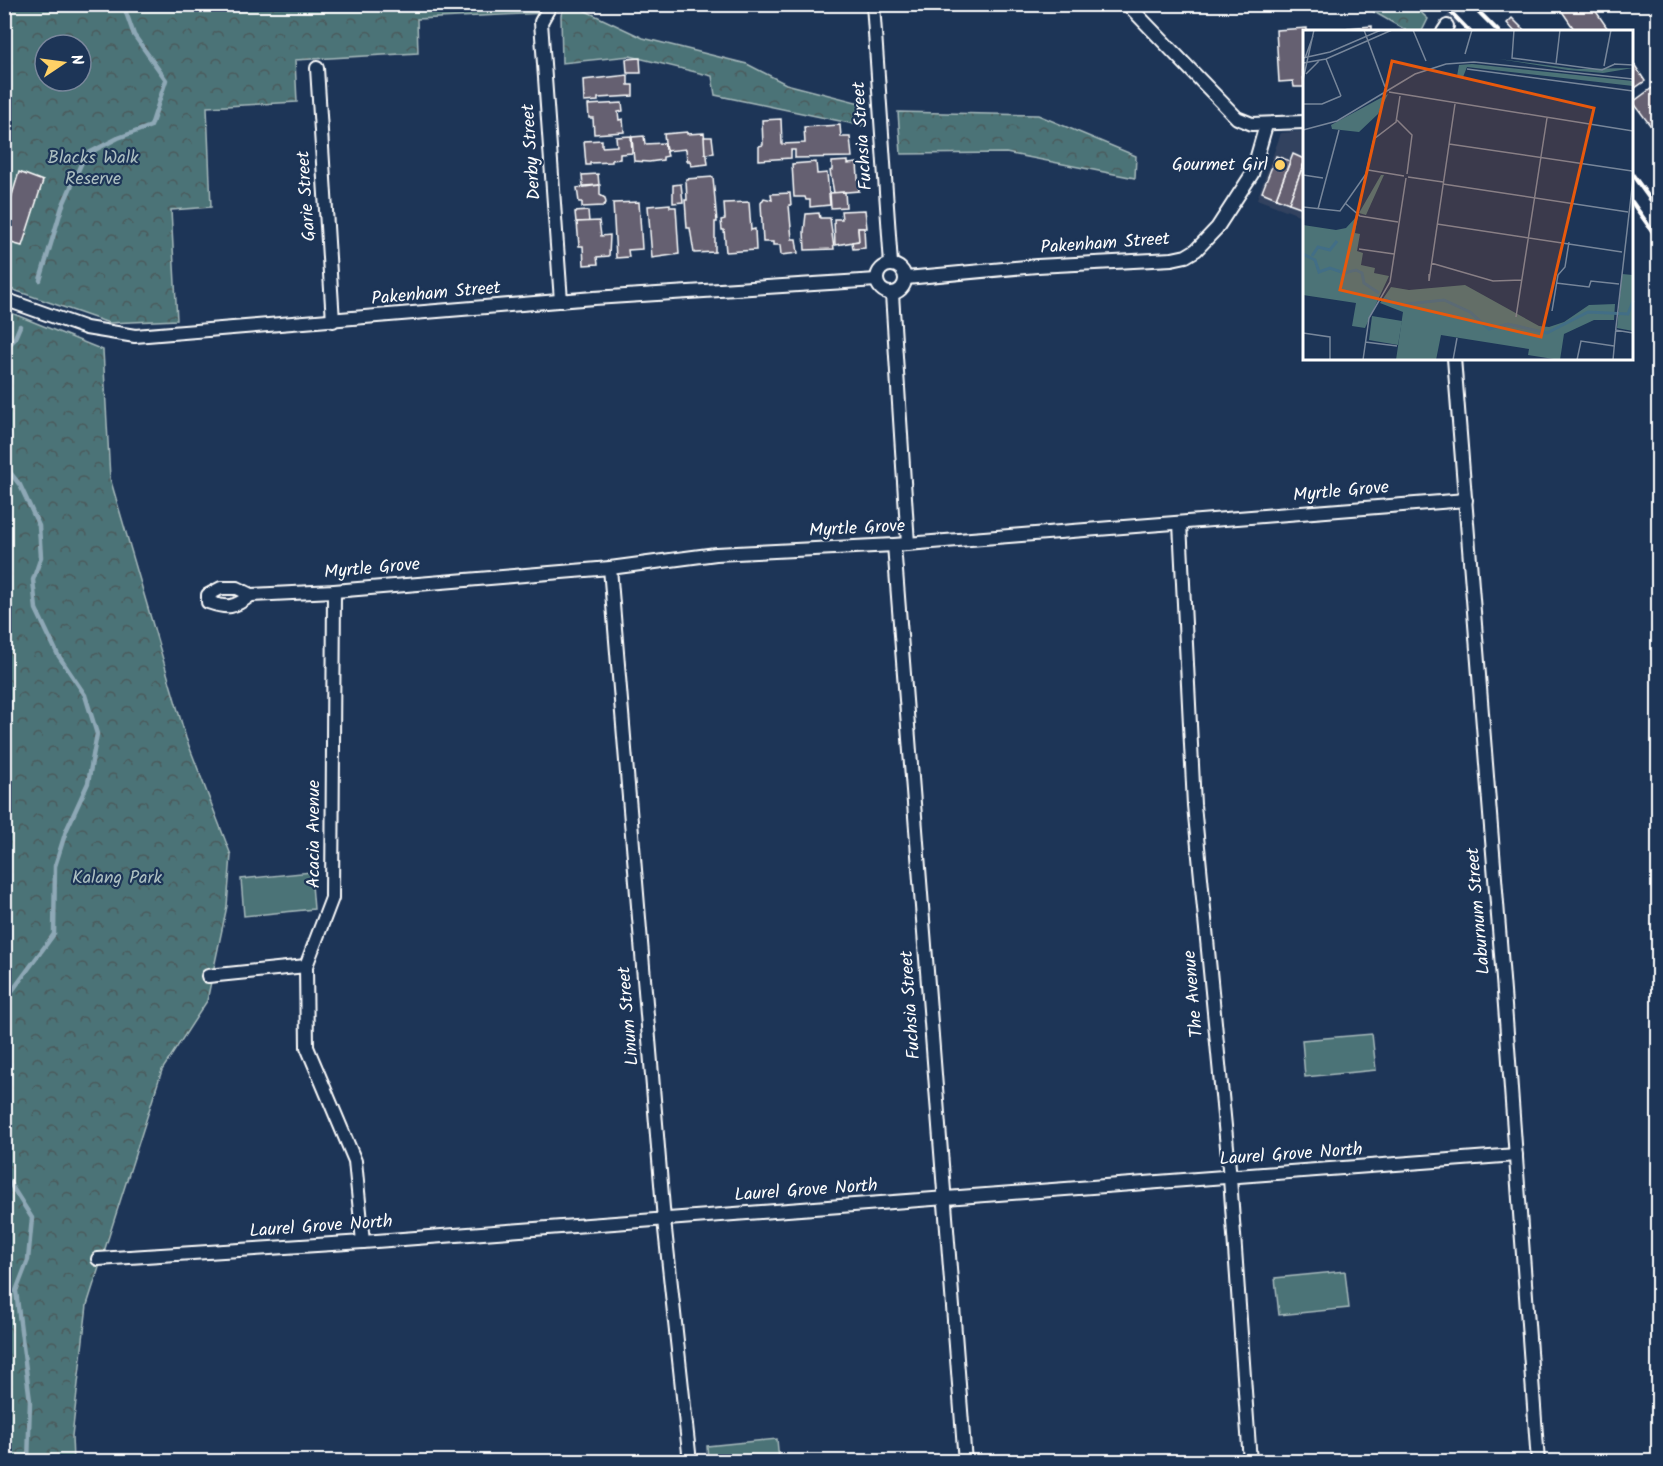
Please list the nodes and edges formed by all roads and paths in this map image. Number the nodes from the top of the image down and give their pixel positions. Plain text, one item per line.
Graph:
1 (551, 4) edge
2 (873, 4) edge
3 (1125, 4) edge
4 (317, 68) dead end
5 (1303, 122) edge
6 (1266, 125) junction
7 (891, 264) junction
8 (906, 278) junction
9 (877, 280) junction
10 (892, 294) junction
11 (4, 299) edge
12 (561, 301) junction
13 (333, 321) junction
14 (1454, 360) edge
15 (1466, 500) junction
16 (1180, 524) junction
17 (909, 544) junction
18 (894, 545) junction
19 (610, 568) junction
20 (334, 591) junction
21 (251, 596) dead end
22 (306, 966) junction
23 (208, 976) dead end
24 (1516, 1155) junction
25 (1230, 1178) junction
26 (944, 1198) junction
27 (664, 1220) junction
28 (363, 1242) junction
29 (98, 1259) dead end
30 (690, 1461) edge
31 (965, 1461) edge
32 (1250, 1461) edge
33 (1538, 1461) edge

1 - 12 street, Derby Street
2 - 7 street, Fuchsia Street
3 - 6 street
4 - 13 street, Garie Street
5 - 6 street
6 - 8 street, Pakenham Street
7 - 8 street
7 - 9 street
8 - 10 street
9 - 10 street
9 - 12 street, Pakenham Street
10 - 17 street
11 - 13 street, Pakenham Street
12 - 13 street, Pakenham Street
14 - 15 street, Laburnum Street
15 - 16 street, Myrtle Grove
15 - 24 street, Laburnum Street
16 - 17 street, Myrtle Grove
16 - 25 street, The Avenue
17 - 18 street, Myrtle Grove
18 - 19 street, Myrtle Grove
18 - 26 street, Fuchsia Street
19 - 20 street, Myrtle Grove
19 - 27 street, Linum Street
20 - 21 street, Myrtle Grove
20 - 22 street, Acacia Avenue
22 - 23 street
22 - 28 street, Acacia Avenue
24 - 25 street, Laurel Grove North
24 - 33 street, Laburnum Street
25 - 26 street, Laurel Grove North
25 - 32 street, The Avenue
26 - 27 street, Laurel Grove North
26 - 31 street, Fuchsia Street
27 - 28 street, Laurel Grove North
27 - 30 street, Linum Street
28 - 29 street, Laurel Grove North

